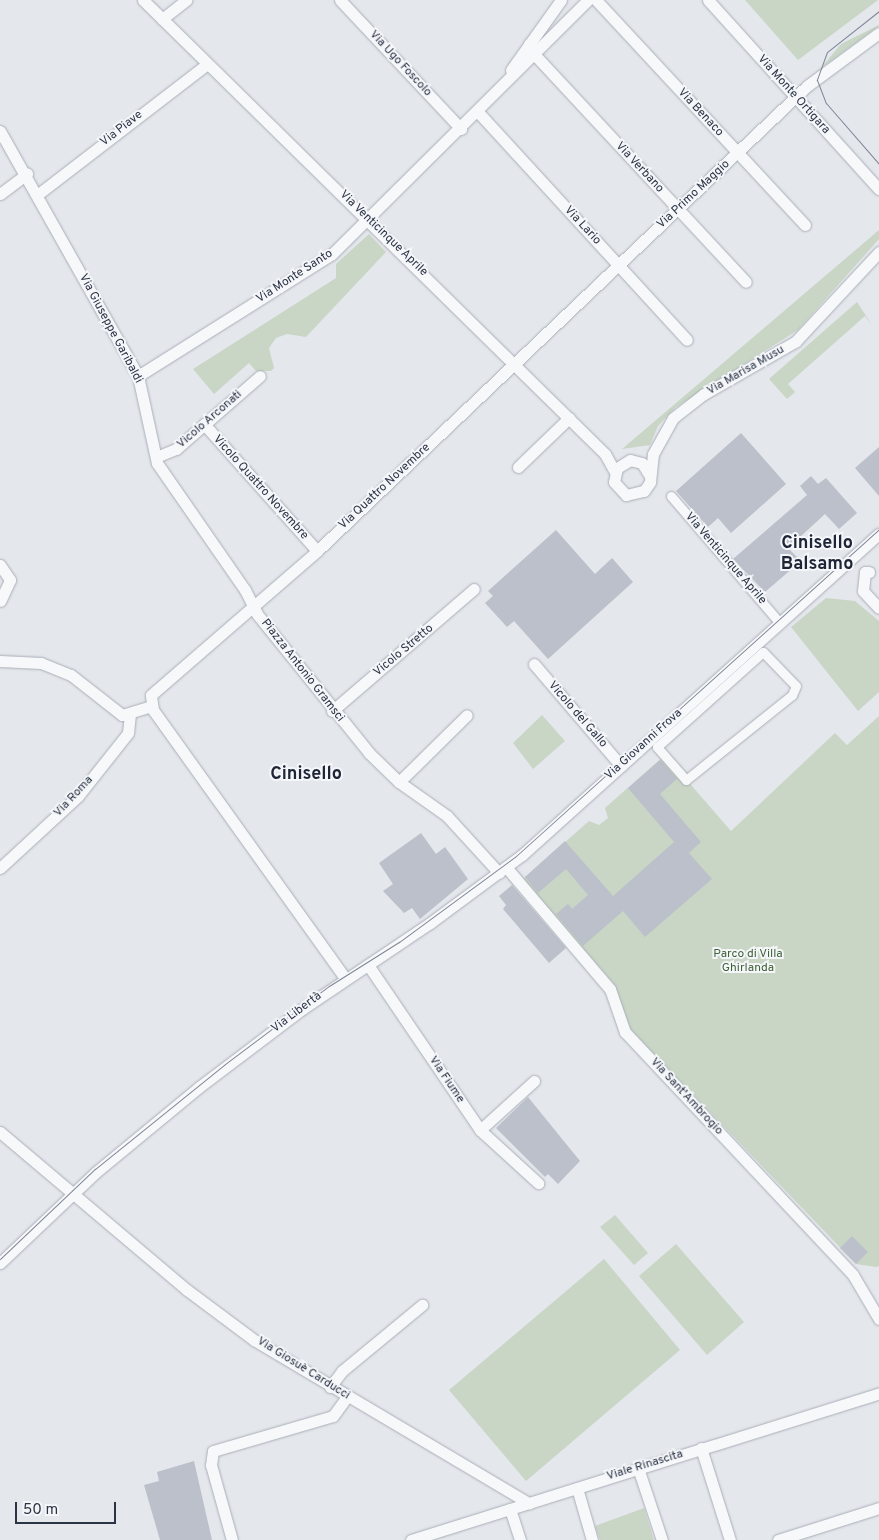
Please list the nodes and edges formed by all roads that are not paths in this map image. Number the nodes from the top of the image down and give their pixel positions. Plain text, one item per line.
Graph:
1 (142, 0) edge
2 (186, 0) edge
3 (340, 0) edge
4 (561, 0) edge
5 (588, 0) edge
6 (596, 0) edge
7 (708, 0) edge
8 (162, 19) junction
9 (879, 32) edge
10 (529, 44) junction
11 (534, 54) junction
12 (207, 64) junction
13 (497, 90) junction
14 (796, 98) junction
15 (478, 112) junction
16 (460, 129) junction
17 (0, 130) edge
18 (738, 154) junction
19 (27, 174) junction
20 (879, 189) edge
21 (0, 194) edge
22 (37, 195) junction
23 (678, 210) junction
24 (368, 218) junction
25 (805, 225) dead end
26 (879, 252) edge
27 (618, 265) junction
28 (746, 282) dead end
29 (687, 340) dead end
30 (515, 365) junction
31 (138, 376) junction
32 (260, 376) dead end
33 (569, 418) junction
34 (204, 424) junction
35 (156, 458) junction
36 (518, 468) dead end
37 (615, 472) junction
38 (650, 476) junction
39 (671, 496) dead end
40 (879, 534) edge
41 (317, 551) junction
42 (0, 565) edge
43 (869, 572) dead end
44 (474, 589) dead end
45 (0, 602) edge
46 (254, 608) junction
47 (879, 608) edge
48 (779, 622) junction
49 (0, 661) edge
50 (534, 664) dead end
51 (796, 686) joint
52 (151, 706) junction
53 (332, 710) junction
54 (130, 715) junction
55 (467, 715) dead end
56 (621, 766) junction
57 (399, 782) junction
58 (0, 868) edge
59 (503, 870) junction
60 (368, 965) junction
61 (345, 978) junction
62 (534, 1081) dead end
63 (480, 1130) junction
64 (0, 1132) edge
65 (538, 1183) dead end
66 (74, 1192) junction
67 (0, 1263) edge
68 (422, 1306) dead end
69 (879, 1319) edge
70 (330, 1387) junction
71 (879, 1393) edge
72 (347, 1397) junction
73 (700, 1448) junction
74 (638, 1468) junction
75 (576, 1488) junction
76 (529, 1502) junction
77 (510, 1508) junction
78 (879, 1508) edge
79 (232, 1540) edge
80 (411, 1540) edge
81 (520, 1540) edge
82 (592, 1540) edge
83 (662, 1540) edge
84 (730, 1540) edge
85 (778, 1540) edge

1 - 8 street, Via Venticinque Aprile
2 - 8 street
3 - 16 street, Via Ugo Foscolo
4 - 10 street, Via Monte Santo
5 - 11 street, Via Monte Santo
6 - 18 street, Via Benaco
7 - 14 street, Via Monte Ortigara
8 - 12 street, Via Venticinque Aprile
9 - 14 street, Via Primo Maggio
10 - 11 street, Via Verbano
10 - 13 street, Via Monte Santo
11 - 13 street, Via Monte Santo
11 - 23 street, Via Verbano
12 - 22 street, Via Piave
12 - 24 street, Via Venticinque Aprile
13 - 15 street, Via Monte Santo
14 - 18 street, Via Primo Maggio
14 - 20 street, Via Monte Ortigara
15 - 16 street, Via Monte Santo
15 - 27 street, Via Lario
16 - 24 street, Via Monte Santo
17 - 19 street, Via Giuseppe Garibaldi
18 - 23 street, Via Primo Maggio
18 - 25 street, Via Benaco
19 - 21 street
19 - 22 street, Via Giuseppe Garibaldi
22 - 31 street, Via Giuseppe Garibaldi
23 - 27 street, Via Primo Maggio
23 - 28 street, Via Verbano
24 - 30 street, Via Venticinque Aprile
24 - 31 street, Via Monte Santo
26 - 38 street, Via Marisa Musu
27 - 29 street, Via Lario
27 - 30 street, Via Primo Maggio
30 - 33 street, Via Venticinque Aprile
30 - 41 street, Via Quattro Novembre
31 - 35 street, Via Giuseppe Garibaldi
32 - 34 street, Vicolo Arconati
33 - 36 street
33 - 37 street, Via Venticinque Aprile
34 - 35 street, Vicolo Arconati
34 - 41 street, Vicolo Quattro Novembre
35 - 46 street, Via Giuseppe Garibaldi
37 - 38 street
37 - 38 street
39 - 48 street, Via Venticinque Aprile
40 - 48 street, Via Giovanni Frova
41 - 46 street, Via Quattro Novembre
42 - 45 street
43 - 47 street
44 - 53 street, Vicolo Stretto
46 - 52 street, Piazza Antonio Gramsci
46 - 53 street, Piazza Antonio Gramsci
48 - 56 street, Via Giovanni Frova
49 - 54 street
50 - 56 street, Vicolo del Gallo
51 - 51 street
52 - 54 street
52 - 61 street
53 - 57 street, Piazza Antonio Gramsci
54 - 58 street, Via Roma
55 - 57 street
56 - 59 street, Via Giovanni Frova
57 - 59 street, Piazza Antonio Gramsci
59 - 60 street, Via Libertà
59 - 69 street, Via Sant'Ambrogio
60 - 61 street, Via Libertà
60 - 63 street, Via Fiume
61 - 66 street, Via Libertà
62 - 63 street
63 - 65 street, Via Fiume
64 - 66 street, Via Giosuè Carducci
66 - 67 street, Via Libertà
66 - 70 street, Via Giosuè Carducci
68 - 70 street
70 - 72 street, Via Giosuè Carducci
71 - 73 street, Viale Rinascita
72 - 76 street, Via Giosuè Carducci
72 - 79 street
73 - 74 street, Viale Rinascita
73 - 84 street
74 - 75 street, Viale Rinascita
74 - 83 street
75 - 76 street, Viale Rinascita
75 - 82 street
76 - 77 street, Viale Rinascita
77 - 80 street, Viale Rinascita
77 - 81 street
78 - 85 street

